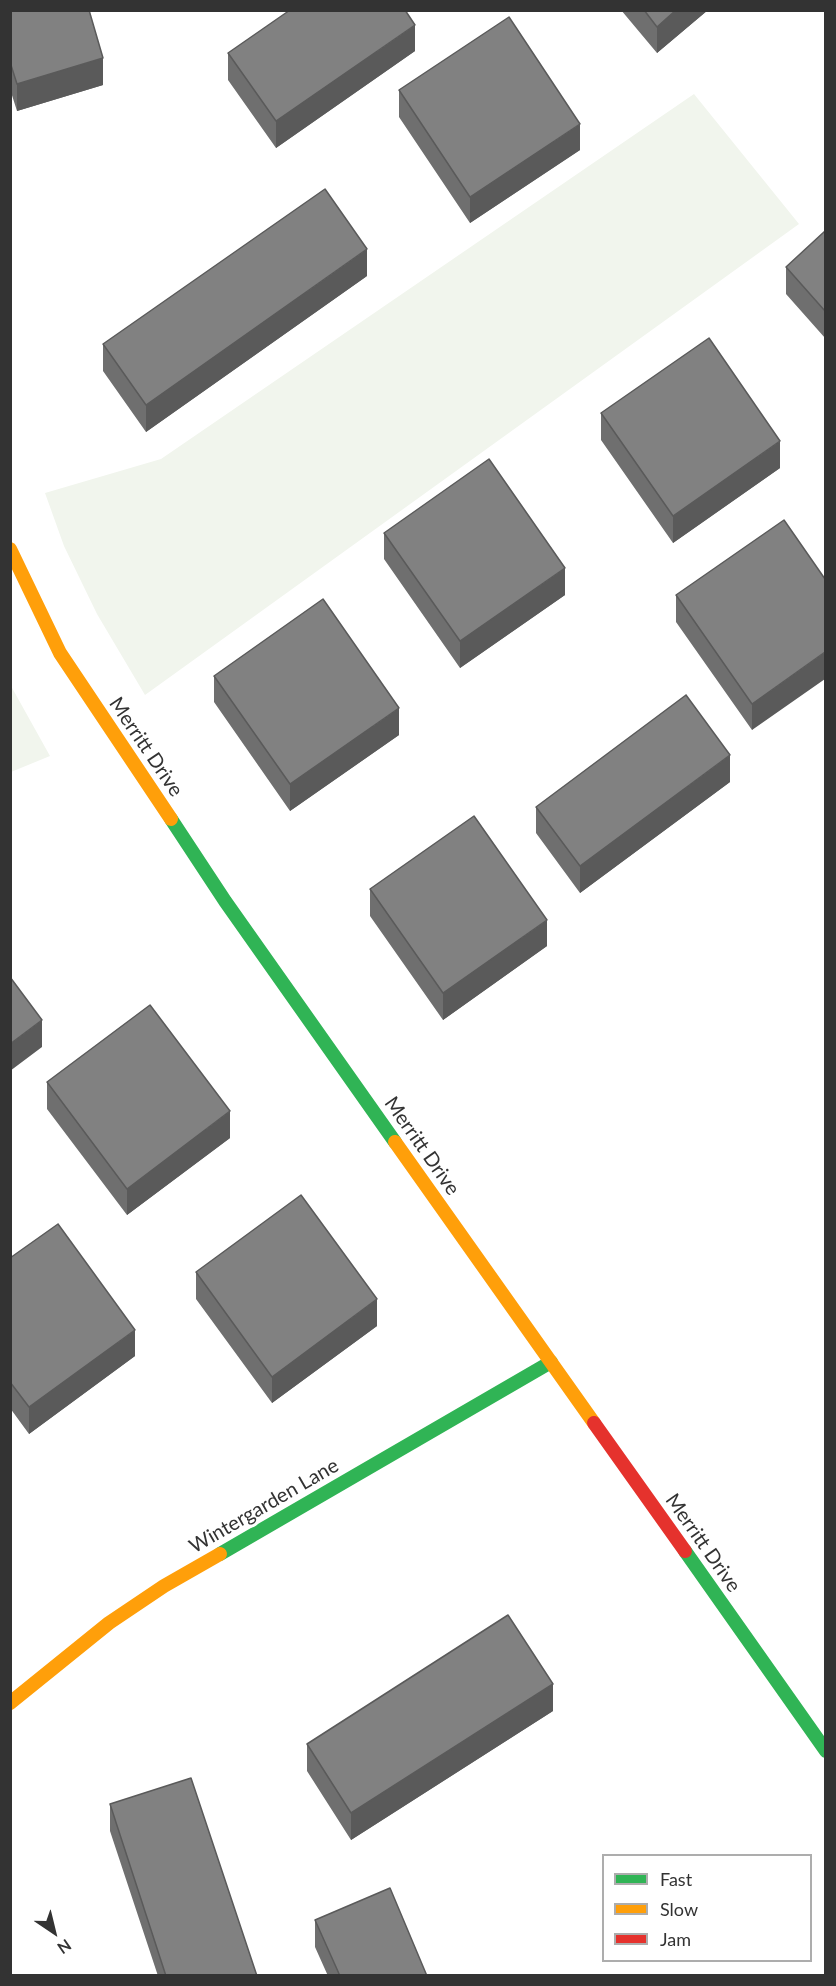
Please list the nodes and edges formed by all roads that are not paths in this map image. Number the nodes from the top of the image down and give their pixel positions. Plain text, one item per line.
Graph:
1 (10, 549) edge
2 (551, 1362) junction
3 (10, 1703) edge
4 (825, 1751) edge

1 - 2 street, Merritt Drive
2 - 3 street, Wintergarden Lane
2 - 4 street, Merritt Drive

